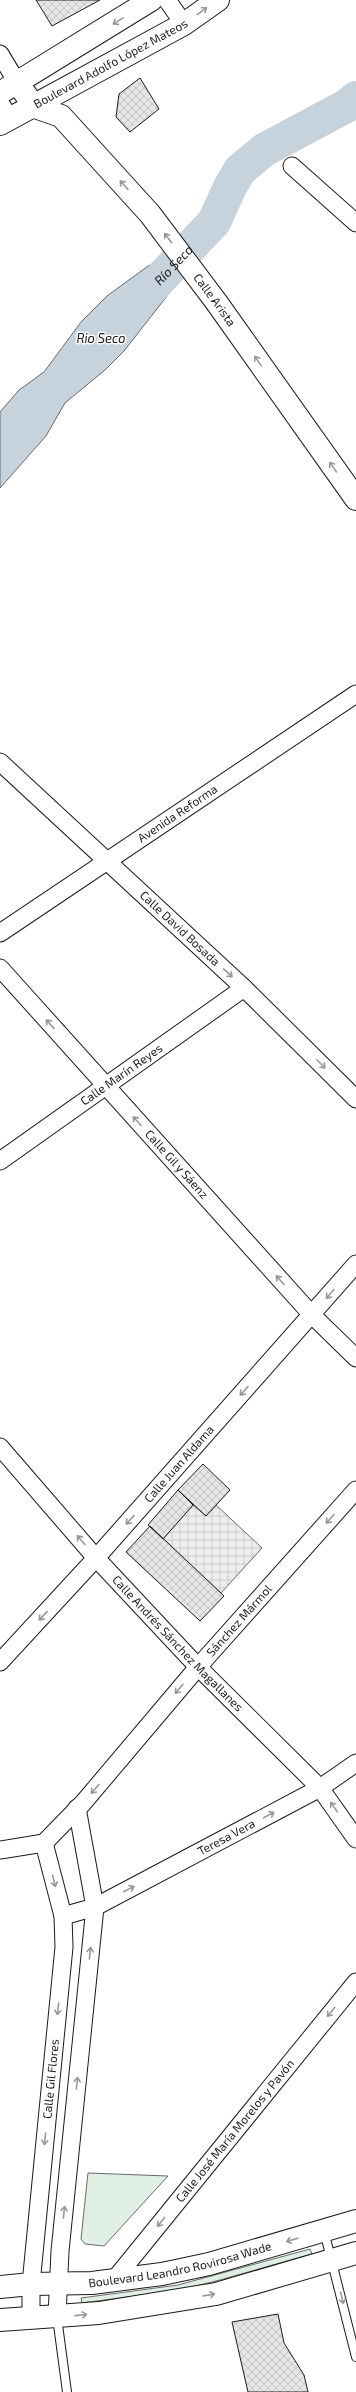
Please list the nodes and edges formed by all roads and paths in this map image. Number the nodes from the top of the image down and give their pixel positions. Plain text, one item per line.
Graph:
1 (151, 0) edge
2 (167, 0) edge
3 (218, 0) edge
4 (184, 24) junction
5 (0, 54) edge
6 (9, 88) edge
7 (35, 107) junction
8 (4, 115) edge
9 (292, 166) dead end
10 (356, 223) edge
11 (356, 499) edge
12 (356, 694) edge
13 (0, 762) edge
14 (107, 861) junction
15 (0, 932) edge
16 (0, 968) edge
17 (244, 988) junction
18 (106, 1088) junction
19 (356, 1099) edge
20 (0, 1161) edge
21 (356, 1264) edge
22 (312, 1315) junction
23 (356, 1358) edge
24 (0, 1447) edge
25 (356, 1490) edge
26 (96, 1558) junction
27 (0, 1662) edge
28 (198, 1667) junction
29 (356, 1763) edge
30 (320, 1788) junction
31 (77, 1808) junction
32 (356, 1839) edge
33 (44, 1843) junction
34 (0, 1850) edge
35 (95, 1907) junction
36 (63, 1916) junction
37 (356, 1982) edge
38 (355, 2224) edge
39 (324, 2230) junction
40 (356, 2253) edge
41 (332, 2260) junction
42 (114, 2280) junction
43 (31, 2284) junction
44 (58, 2284) junction
45 (0, 2288) edge
46 (57, 2316) junction
47 (31, 2318) junction
48 (0, 2320) edge
49 (356, 2357) edge
50 (67, 2392) edge

1 -> 6 main road
2 - 4 street
4 -> 3 main road, Boulevard Adolfo López Mateos
4 - 7 main road, Boulevard Adolfo López Mateos
5 - 6 street
6 - 7 main road
7 - 8 main road, Boulevard Adolfo López Mateos
11 -> 7 main road, Calle Arista
9 - 10 street
12 - 14 street, Avenida Reforma
13 - 14 street, Calle David Bosada
14 - 15 street, Avenida Reforma
14 -> 17 street, Calle David Bosada
18 -> 16 street, Calle Gil y Sáenz
17 - 18 street, Calle Marín Reyes
17 -> 19 street, Calle David Bosada
18 - 20 street, Calle Marín Reyes
22 -> 18 street, Calle Gil y Sáenz
21 -> 22 street, Calle Juan Aldama
22 - 23 street, Calle Gil y Sáenz
22 -> 26 street, Calle Juan Aldama
26 -> 24 street, Calle Andrés Sánchez Magallanes
25 -> 28 street, Sánchez Mármol
26 -> 27 street, Calle Juan Aldama
26 - 28 street, Calle Andrés Sánchez Magallanes
28 - 30 street, Calle Andrés Sánchez Magallanes
28 -> 31 street, Sánchez Mármol
29 - 30 street, Teresa Vera
32 -> 30 street, Calle Andrés Sánchez Magallanes
35 -> 30 street, Teresa Vera
31 - 33 street, Sánchez Mármol
31 - 35 street
33 - 34 street
33 -> 36 street, Calle Gil Flores
35 - 36 street, Teresa Vera
44 -> 35 street
36 -> 43 street, Calle Gil Flores
37 -> 42 street, Calle José María Morelos y Pavón
38 - 39 main road, Boulevard Leandro Rovirosa Wade
39 - 41 lane
39 -> 42 main road, Boulevard Leandro Rovirosa Wade
40 - 41 main road
46 -> 41 main road
41 -> 49 lane
42 - 44 main road, Boulevard Leandro Rovirosa Wade
43 - 44 main road, Boulevard Leandro Rovirosa Wade
43 - 45 main road, Boulevard Leandro Rovirosa Wade
43 - 47 street, Calle Gil Flores
44 - 46 street
46 - 47 main road
46 - 50 lane
47 - 48 main road

